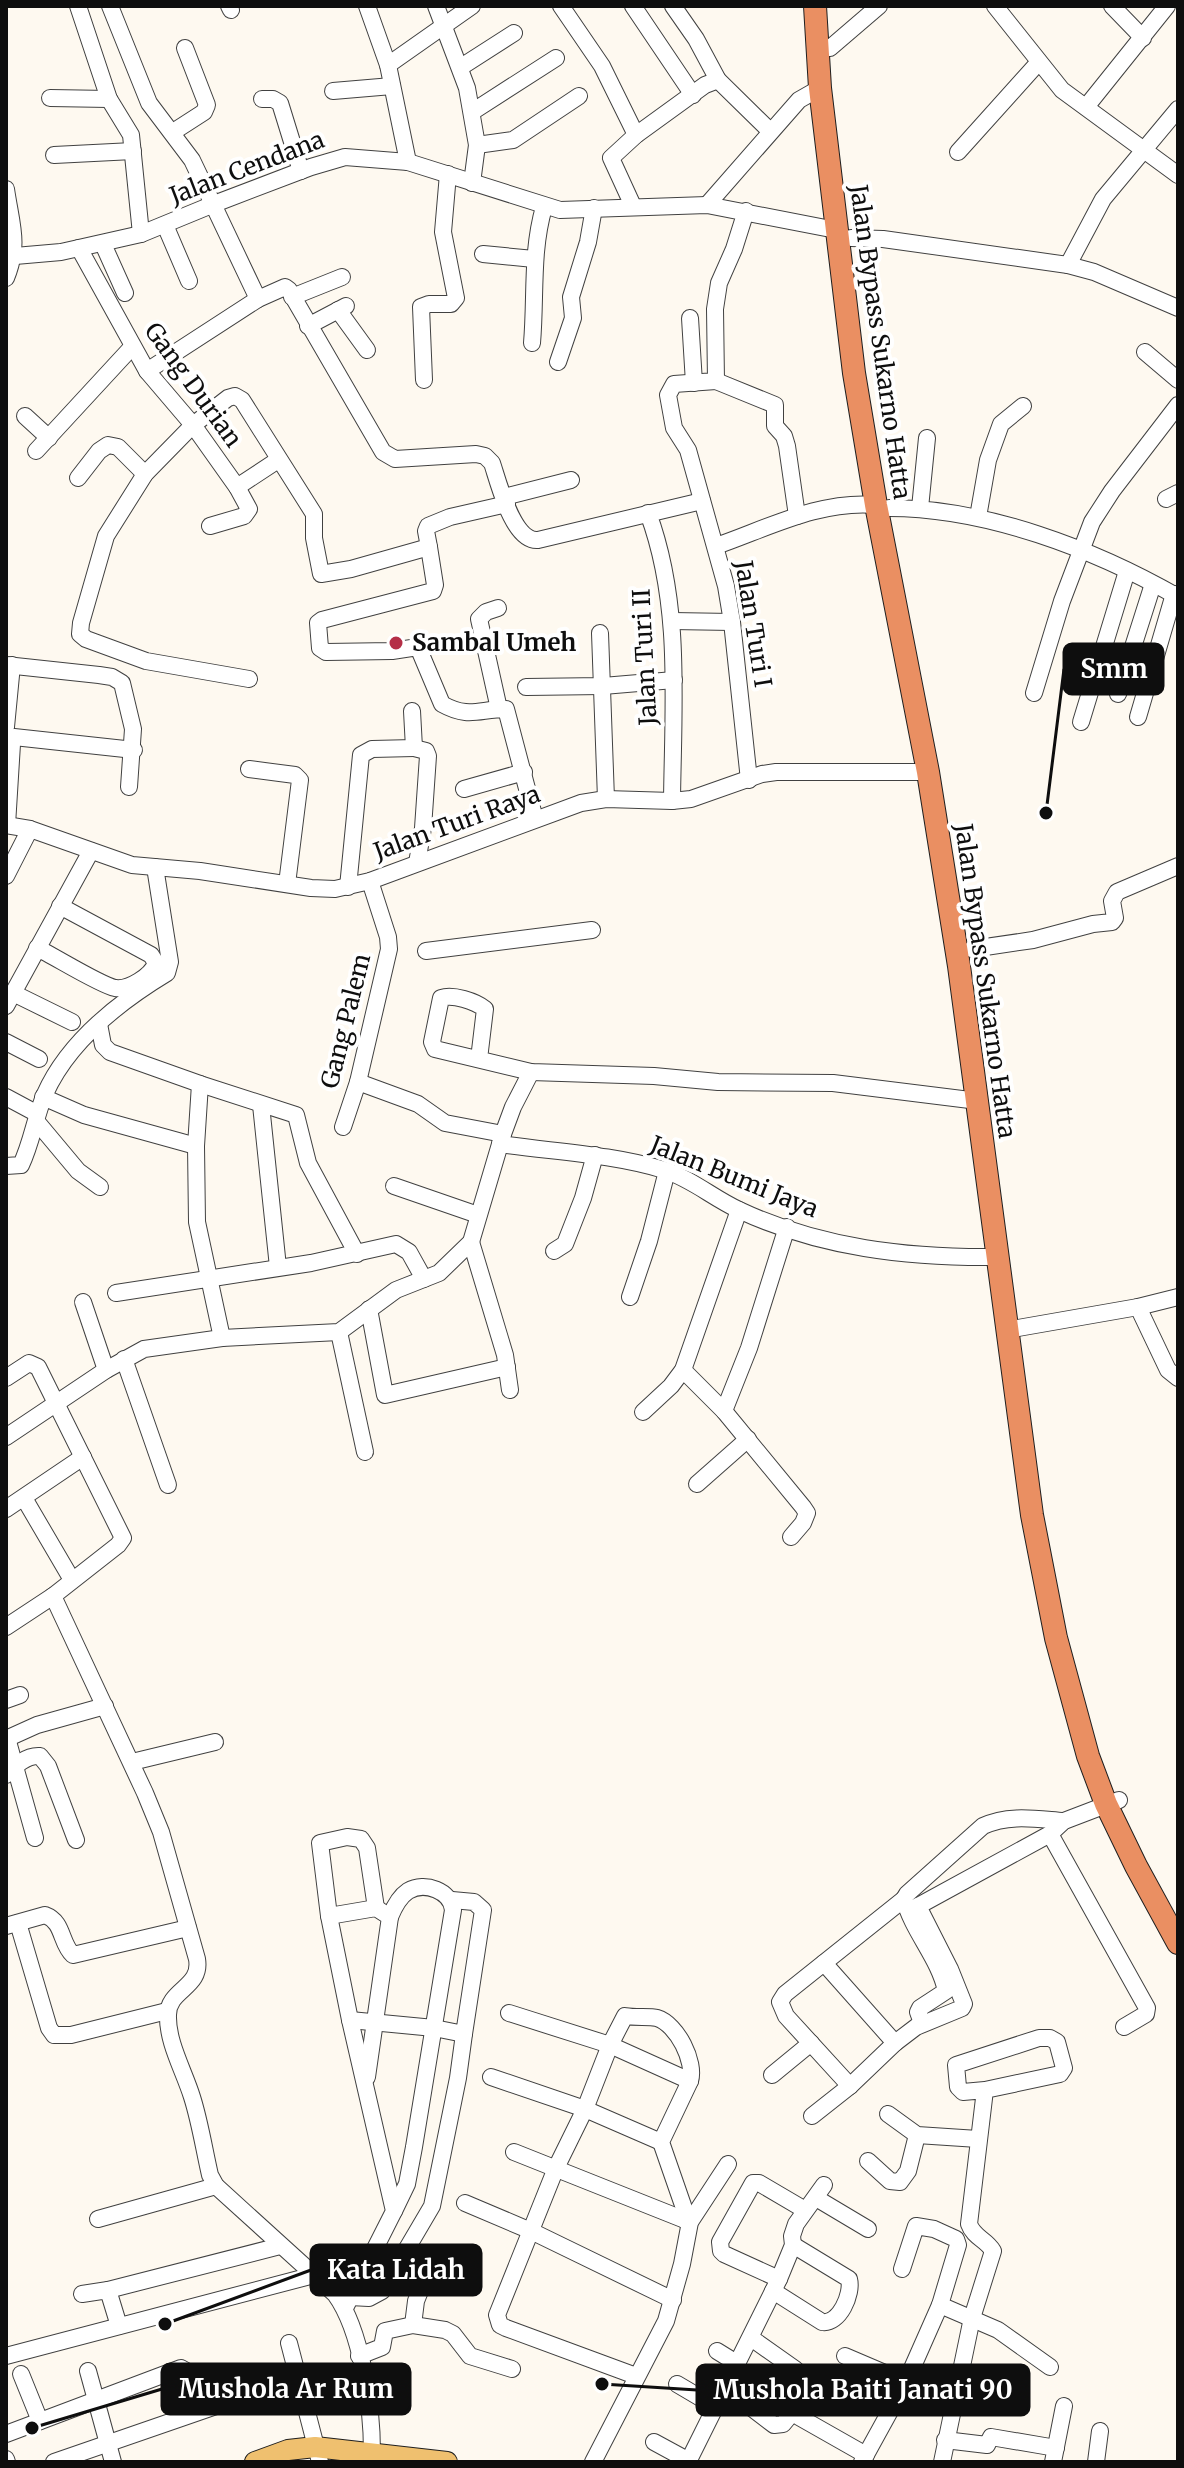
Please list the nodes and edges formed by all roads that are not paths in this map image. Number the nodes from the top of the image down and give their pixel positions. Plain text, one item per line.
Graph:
1 (78, 6) edge
2 (110, 6) edge
3 (367, 6) edge
4 (436, 6) edge
5 (472, 6) edge
6 (561, 6) edge
7 (633, 6) edge
8 (673, 6) edge
9 (815, 6) edge
10 (828, 6) edge
11 (879, 6) edge
12 (995, 6) edge
13 (1112, 6) edge
14 (1167, 6) edge
15 (443, 26) junction
16 (514, 33) dead end
17 (1143, 38) junction
18 (185, 48) dead end
19 (830, 48) junction
20 (556, 58) dead end
21 (1038, 63) junction
22 (388, 65) junction
23 (461, 67) junction
24 (718, 80) junction
25 (392, 86) junction
26 (820, 88) junction
27 (333, 91) dead end
28 (693, 95) junction
29 (579, 96) dead end
30 (50, 98) dead end
31 (109, 99) junction
32 (262, 99) dead end
33 (1086, 107) junction
34 (1178, 109) edge
35 (472, 112) junction
36 (770, 131) junction
37 (173, 132) junction
38 (636, 135) junction
39 (477, 145) junction
40 (1143, 149) junction
41 (133, 151) junction
42 (958, 152) dead end
43 (54, 155) dead end
44 (408, 162) junction
45 (301, 171) junction
46 (448, 174) junction
47 (1178, 175) edge
48 (472, 183) junction
49 (6, 189) edge
50 (214, 204) junction
51 (707, 205) junction
52 (633, 206) junction
53 (544, 207) junction
54 (594, 208) junction
55 (746, 211) junction
56 (165, 225) junction
57 (141, 234) junction
58 (844, 234) junction
59 (103, 244) junction
60 (79, 248) junction
61 (483, 254) dead end
62 (10, 255) edge
63 (534, 259) junction
64 (1068, 265) junction
65 (342, 277) dead end
66 (6, 278) edge
67 (189, 281) dead end
68 (125, 293) dead end
69 (292, 297) junction
70 (258, 299) junction
71 (1178, 308) edge
72 (690, 318) dead end
73 (308, 326) junction
74 (532, 343) dead end
75 (132, 347) junction
76 (367, 350) dead end
77 (1145, 352) dead end
78 (558, 362) dead end
79 (147, 371) junction
80 (424, 380) dead end
81 (1178, 380) edge
82 (716, 381) junction
83 (694, 383) junction
84 (1178, 405) edge
85 (1023, 406) dead end
86 (25, 416) dead end
87 (193, 425) junction
88 (49, 438) junction
89 (927, 438) dead end
90 (36, 451) dead end
91 (278, 460) junction
92 (145, 474) junction
93 (78, 478) dead end
94 (571, 480) dead end
95 (237, 487) junction
96 (506, 500) junction
97 (702, 501) junction
98 (882, 506) junction
99 (920, 508) junction
100 (648, 513) junction
101 (797, 516) junction
102 (978, 517) junction
103 (210, 526) dead end
104 (716, 546) junction
105 (429, 547) junction
106 (1080, 550) junction
107 (1127, 571) junction
108 (1170, 590) edge
109 (498, 608) dead end
110 (672, 621) junction
111 (732, 622) junction
112 (600, 633) dead end
113 (9, 665) edge
114 (249, 679) dead end
115 (674, 680) junction
116 (603, 686) junction
117 (526, 687) dead end
118 (1034, 693) dead end
119 (1118, 694) dead end
120 (499, 709) junction
121 (412, 711) dead end
122 (1138, 717) dead end
123 (1081, 722) dead end
124 (9, 737) edge
125 (414, 748) junction
126 (134, 750) junction
127 (249, 769) dead end
128 (524, 772) junction
129 (928, 772) junction
130 (749, 780) junction
131 (129, 787) dead end
132 (464, 789) dead end
133 (606, 799) junction
134 (672, 801) junction
135 (7, 819) edge
136 (535, 819) junction
137 (30, 829) junction
138 (91, 851) junction
139 (417, 863) junction
140 (1178, 866) edge
141 (155, 867) junction
142 (6, 876) edge
143 (370, 881) junction
144 (287, 884) junction
145 (348, 887) junction
146 (60, 906) junction
147 (592, 930) dead end
148 (37, 948) junction
149 (972, 949) junction
150 (426, 951) dead end
151 (8, 1001) edge
152 (72, 1022) dead end
153 (99, 1024) junction
154 (6, 1042) edge
155 (39, 1059) dead end
156 (479, 1059) dead end
157 (531, 1072) junction
158 (358, 1082) junction
159 (200, 1084) junction
160 (7, 1101) edge
161 (978, 1101) junction
162 (261, 1105) junction
163 (38, 1110) junction
164 (343, 1127) dead end
165 (502, 1139) junction
166 (196, 1146) junction
167 (595, 1155) junction
168 (6, 1166) edge
169 (667, 1171) junction
170 (394, 1186) dead end
171 (100, 1187) dead end
172 (739, 1210) junction
173 (478, 1215) junction
174 (787, 1227) junction
175 (471, 1242) junction
176 (554, 1251) dead end
177 (357, 1254) junction
178 (996, 1257) junction
179 (278, 1267) junction
180 (208, 1278) junction
181 (424, 1279) junction
182 (116, 1293) dead end
183 (630, 1297) dead end
184 (1178, 1297) edge
185 (83, 1302) dead end
186 (1138, 1307) junction
187 (369, 1309) junction
188 (1018, 1328) junction
189 (339, 1332) junction
190 (222, 1338) junction
191 (124, 1359) junction
192 (507, 1367) junction
193 (106, 1370) junction
194 (683, 1370) junction
195 (6, 1378) edge
196 (1178, 1378) edge
197 (510, 1390) dead end
198 (57, 1403) junction
199 (724, 1411) junction
200 (643, 1412) dead end
201 (6, 1437) edge
202 (748, 1439) junction
203 (365, 1452) dead end
204 (83, 1457) junction
205 (697, 1484) dead end
206 (168, 1485) dead end
207 (24, 1498) junction
208 (6, 1509) edge
209 (791, 1537) dead end
210 (72, 1580) junction
211 (53, 1596) junction
212 (6, 1627) edge
213 (105, 1706) junction
214 (7, 1739) edge
215 (215, 1742) dead end
216 (132, 1762) junction
217 (10, 1770) edge
218 (1113, 1802) junction
219 (1064, 1821) junction
220 (1050, 1834) junction
221 (35, 1838) dead end
222 (76, 1840) dead end
223 (452, 1900) junction
224 (910, 1906) junction
225 (383, 1913) junction
226 (1178, 1914) edge
227 (329, 1916) junction
228 (12, 1924) edge
229 (188, 1928) junction
230 (1178, 1943) edge
231 (824, 1963) junction
232 (167, 2011) junction
233 (509, 2013) dead end
234 (350, 2020) junction
235 (376, 2021) junction
236 (1124, 2027) dead end
237 (434, 2028) junction
238 (464, 2034) junction
239 (811, 2043) junction
240 (895, 2043) junction
241 (610, 2045) junction
242 (772, 2075) dead end
243 (491, 2077) dead end
244 (690, 2081) junction
245 (850, 2086) junction
246 (366, 2087) junction
247 (985, 2090) junction
248 (585, 2109) junction
249 (888, 2114) dead end
250 (812, 2116) dead end
251 (917, 2135) junction
252 (978, 2139) junction
253 (661, 2142) junction
254 (514, 2152) dead end
255 (868, 2161) dead end
256 (728, 2164) dead end
257 (556, 2168) junction
258 (407, 2184) junction
259 (216, 2186) junction
260 (436, 2194) junction
261 (815, 2197) junction
262 (465, 2203) dead end
263 (394, 2211) junction
264 (98, 2219) dead end
265 (688, 2221) junction
266 (868, 2229) dead end
267 (531, 2231) junction
268 (793, 2245) junction
269 (280, 2246) junction
270 (902, 2269) dead end
271 (314, 2275) junction
272 (424, 2281) dead end
273 (776, 2285) junction
274 (108, 2290) junction
275 (82, 2294) dead end
276 (673, 2300) junction
277 (348, 2302) junction
278 (940, 2305) junction
279 (972, 2318) junction
280 (413, 2325) junction
281 (119, 2326) junction
282 (751, 2338) junction
283 (289, 2343) dead end
284 (717, 2351) dead end
285 (6, 2356) edge
286 (359, 2356) junction
287 (845, 2356) dead end
288 (738, 2364) junction
289 (1050, 2367) dead end
290 (512, 2369) dead end
291 (88, 2371) dead end
292 (21, 2374) dead end
293 (636, 2376) junction
294 (906, 2382) junction
295 (677, 2384) dead end
296 (727, 2389) junction
297 (95, 2401) junction
298 (1064, 2406) dead end
299 (716, 2407) junction
300 (799, 2417) dead end
301 (40, 2421) junction
302 (7, 2429) edge
303 (1100, 2431) dead end
304 (945, 2440) junction
305 (654, 2442) dead end
306 (372, 2453) junction
307 (318, 2455) edge
308 (1055, 2455) edge
309 (112, 2456) edge
310 (864, 2458) edge
311 (54, 2462) edge
312 (255, 2462) edge
313 (445, 2462) edge
314 (593, 2462) edge
315 (688, 2462) edge
316 (942, 2462) edge
317 (1096, 2462) edge

1 - 31 street
2 - 37 street
3 - 22 street
4 - 15 street
5 - 15 street
6 - 38 street
7 - 28 street
8 - 24 street
9 - 26 highway, Jalan Bypass Sukarno Hatta
10 - 19 highway, Jalan Bypass Sukarno Hatta
11 - 19 street
12 - 21 street
13 - 17 street
14 - 17 street
15 - 22 street
15 - 23 street
16 - 23 street
17 - 33 street
18 - 37 street
19 - 58 highway, Jalan Bypass Sukarno Hatta
20 - 35 street
21 - 33 street
21 - 42 street
22 - 25 street
23 - 35 street
24 - 28 street
24 - 36 street
25 - 27 street
25 - 44 street
26 - 36 street
26 - 58 highway, Jalan Bypass Sukarno Hatta
28 - 38 street
29 - 39 street
30 - 31 street
31 - 41 street
32 - 45 street
33 - 40 street
34 - 40 street
35 - 39 street
36 - 51 street
37 - 50 street
38 - 52 street
39 - 48 street
40 - 47 street
40 - 64 street
41 - 43 street
41 - 57 street
44 - 45 street, Jalan Cendana
44 - 46 street, Jalan Cendana
45 - 50 street, Jalan Cendana
46 - 48 street, Jalan Cendana
46 - 80 street
48 - 53 street, Jalan Cendana
49 - 62 street
50 - 56 street, Jalan Cendana
50 - 70 street
51 - 52 street, Jalan Cendana
51 - 55 street, Jalan Cendana
52 - 54 street, Jalan Cendana
53 - 54 street, Jalan Cendana
53 - 63 street
54 - 78 street
55 - 58 street, Jalan Cendana
55 - 82 street
56 - 57 street, Jalan Cendana
56 - 67 street
57 - 59 street, Jalan Cendana
58 - 64 street, Jalan Cendana
58 - 98 highway, Jalan Bypass Sukarno Hatta
59 - 60 street, Jalan Cendana
59 - 68 street
60 - 62 street, Jalan Cendana
60 - 75 street, Gang Durian
61 - 63 street
62 - 66 street
63 - 74 street
64 - 71 street, Jalan Cendana
65 - 69 street
69 - 70 street
69 - 73 street
70 - 79 street
72 - 83 street
73 - 76 street
73 - 96 street
75 - 79 street, Gang Durian
75 - 88 street
77 - 81 street
79 - 87 street, Gang Durian
82 - 83 street
82 - 101 street
83 - 97 street
84 - 106 street
85 - 102 street
86 - 88 street
87 - 91 street
87 - 92 street
87 - 95 street, Gang Durian
88 - 90 street
89 - 99 street
91 - 95 street
91 - 105 street
92 - 93 street
92 - 114 street
94 - 96 street
95 - 103 street
96 - 100 street
96 - 105 street
97 - 100 street
97 - 104 street
98 - 99 street, Jalan Turi I
98 - 101 street, Jalan Turi I
98 - 129 highway, Jalan Bypass Sukarno Hatta
98 - 149 highway, Jalan Bypass Sukarno Hatta
99 - 102 street, Jalan Turi I
100 - 110 street, Jalan Turi II
101 - 104 street, Jalan Turi I
102 - 106 street, Jalan Turi I
104 - 111 street, Jalan Turi I
105 - 120 street
106 - 107 street, Jalan Turi I
106 - 118 street
107 - 108 street, Jalan Turi I
107 - 123 street
108 - 119 street
108 - 122 street
109 - 120 street
110 - 111 street
110 - 115 street, Jalan Turi II
111 - 130 street, Jalan Turi I
112 - 116 street
113 - 124 street
113 - 126 street
115 - 116 street
115 - 134 street, Jalan Turi II
116 - 117 street
116 - 133 street
120 - 128 street
121 - 125 street
124 - 126 street
124 - 135 street
125 - 139 street
125 - 145 street
126 - 131 street
127 - 144 street
128 - 132 street
128 - 136 street
129 - 130 street, Jalan Turi Raya
129 - 161 highway, Jalan Bypass Sukarno Hatta
130 - 134 street, Jalan Turi Raya
133 - 134 street, Jalan Turi Raya
133 - 136 street, Jalan Turi Raya
135 - 137 street, Jalan Turi Raya
136 - 139 street, Jalan Turi Raya
137 - 138 street, Jalan Turi Raya
137 - 142 street
138 - 141 street, Jalan Turi Raya
138 - 146 street
139 - 143 street, Jalan Turi Raya
140 - 149 street
141 - 144 street, Jalan Turi Raya
141 - 153 street
143 - 145 street, Jalan Turi Raya
143 - 158 street, Gang Palem
144 - 145 street, Jalan Turi Raya
146 - 148 street
146 - 148 street
147 - 150 street
148 - 151 street
149 - 188 highway, Jalan Bypass Sukarno Hatta
151 - 152 street
153 - 159 street
153 - 163 street
154 - 155 street
156 - 157 street
157 - 161 street
157 - 165 street
158 - 164 street, Gang Palem
158 - 165 street, Jalan Bumi Jaya
159 - 162 street
159 - 166 street
160 - 163 street
161 - 178 highway, Jalan Bypass Sukarno Hatta
162 - 177 street
162 - 179 street
163 - 166 street
163 - 168 street
163 - 171 street
165 - 167 street, Jalan Bumi Jaya
165 - 173 street
166 - 180 street
167 - 169 street, Jalan Bumi Jaya
167 - 176 street
169 - 172 street, Jalan Bumi Jaya
169 - 183 street
170 - 173 street
172 - 174 street, Jalan Bumi Jaya
172 - 194 street
173 - 175 street
174 - 178 street, Jalan Bumi Jaya
174 - 199 street
175 - 181 street
175 - 192 street
177 - 179 street
177 - 181 street
178 - 218 highway, Jalan Bypass Sukarno Hatta
179 - 180 street
180 - 182 street
180 - 190 street
181 - 187 street
184 - 186 street
185 - 193 street
186 - 188 street
186 - 196 street
187 - 189 street
187 - 192 street
188 - 218 highway, Jalan Bypass Sukarno Hatta
189 - 190 street
189 - 203 street
190 - 191 street
191 - 193 street
191 - 206 street
192 - 197 street
193 - 198 street
194 - 199 street
194 - 200 street
195 - 198 street
198 - 201 street
198 - 204 street
199 - 202 street
202 - 205 street
202 - 209 street
204 - 207 street
204 - 210 street
207 - 208 street
207 - 210 street
210 - 211 street
211 - 212 street
211 - 213 street
213 - 214 street
213 - 216 street
214 - 217 street
215 - 216 street
216 - 229 street
217 - 221 street
217 - 222 street
218 - 219 street
218 - 226 highway, Jalan Bypass Sukarno Hatta
218 - 230 highway, Jalan Bypass Sukarno Hatta
219 - 220 street
219 - 224 street
220 - 224 street
220 - 236 street
223 - 225 street
223 - 237 street
223 - 238 street
224 - 231 street
224 - 240 street
225 - 227 street
225 - 227 street
225 - 235 street
227 - 234 street
228 - 229 street
228 - 232 street
229 - 232 street
231 - 239 street
231 - 240 street
232 - 259 street
233 - 241 street
234 - 235 street
234 - 246 street
235 - 237 street
235 - 246 street
237 - 238 street
237 - 258 street
238 - 260 street
239 - 242 street
239 - 245 street
240 - 245 street
241 - 244 street
241 - 244 street
241 - 248 street
243 - 248 street
244 - 253 street
245 - 250 street
246 - 263 street
247 - 247 street
247 - 252 street
248 - 253 street
248 - 257 street
249 - 251 street
251 - 252 street
251 - 255 street
252 - 279 street
253 - 265 street
254 - 257 street
256 - 265 street
257 - 265 street
257 - 267 street
258 - 260 street
258 - 263 street
259 - 264 street
259 - 269 street
260 - 277 street
261 - 266 street
261 - 268 street
261 - 273 street
262 - 267 street
263 - 277 street
265 - 276 street
267 - 276 street
267 - 293 street
268 - 273 street
268 - 273 street
269 - 271 street
269 - 274 street
270 - 278 street
271 - 277 street
271 - 281 street
272 - 280 street
273 - 282 street
274 - 275 street
274 - 281 street
276 - 293 street
277 - 286 street
278 - 279 street
278 - 294 street
279 - 289 street
279 - 304 street
280 - 286 street
280 - 290 street
281 - 285 street
282 - 288 street
282 - 296 street
283 - 307 street
284 - 288 street
286 - 306 street
287 - 294 street
288 - 296 street
291 - 297 street
292 - 301 street
293 - 314 street
294 - 310 street
295 - 299 street
296 - 299 street
297 - 301 street
297 - 309 street
297 - 309 street
298 - 308 street
299 - 315 street
300 - 310 street
301 - 302 street
303 - 317 street
304 - 308 street
304 - 316 street
305 - 315 street
306 - 307 main road
306 - 313 main road
307 - 312 main road
309 - 311 street

